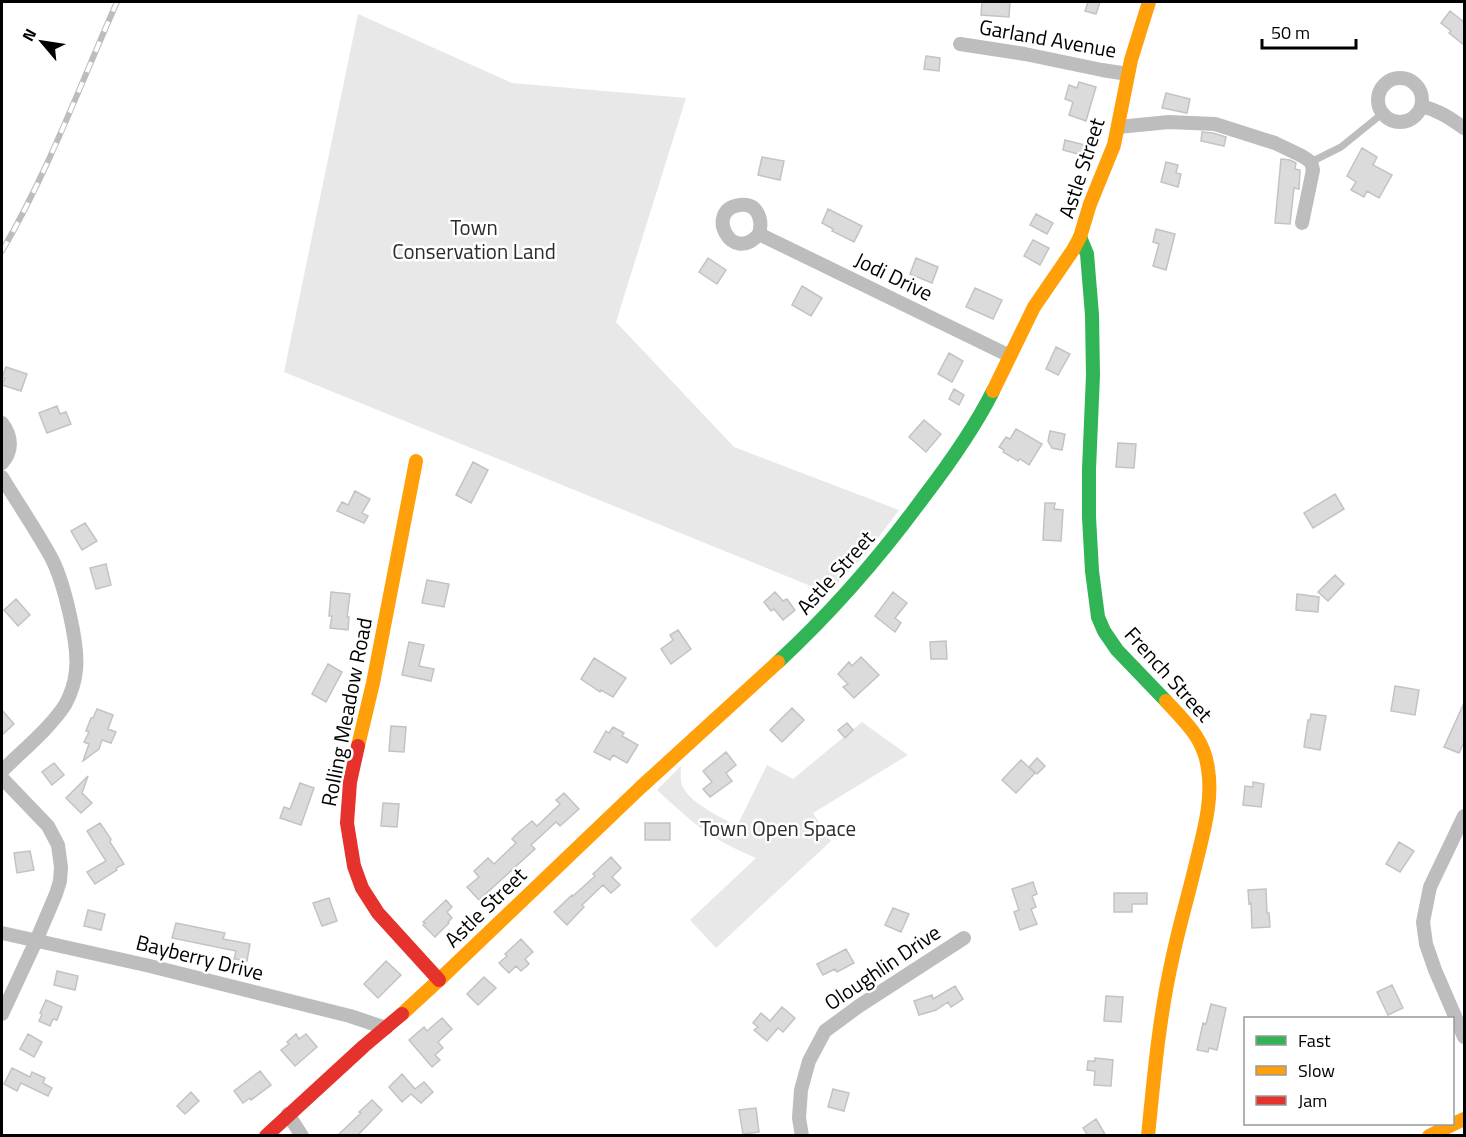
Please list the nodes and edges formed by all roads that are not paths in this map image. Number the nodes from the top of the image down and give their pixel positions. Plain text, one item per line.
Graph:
1 (1149, 2) edge
2 (960, 44) dead end
3 (1128, 74) junction
4 (1421, 106) junction
5 (1383, 113) junction
6 (1118, 127) junction
7 (1464, 128) edge
8 (1311, 162) junction
9 (1302, 224) dead end
10 (759, 234) dead end
11 (1080, 237) junction
12 (1010, 356) junction
13 (2, 423) edge
14 (416, 461) dead end
15 (2, 463) edge
16 (2, 477) edge
17 (2, 771) edge
18 (2, 778) edge
19 (1464, 816) edge
20 (2, 933) edge
21 (964, 938) dead end
22 (36, 941) junction
23 (438, 980) junction
24 (2, 1014) edge
25 (386, 1028) junction
26 (1464, 1037) edge
27 (288, 1114) junction
28 (1452, 1125) edge
29 (266, 1136) edge
30 (302, 1136) edge
31 (802, 1136) edge
32 (1148, 1136) edge
33 (1429, 1136) edge

1 - 3 street, Astle Street
2 - 3 street, Garland Avenue
3 - 6 street, Astle Street
4 - 5 street
4 - 5 street
4 - 7 street
5 - 8 lane
6 - 8 street
6 - 11 street, Astle Street
8 - 9 street
10 - 12 street, Jodi Drive
11 - 12 street, Astle Street
11 - 32 street, French Street
12 - 23 street, Astle Street
13 - 15 street
14 - 23 street, Rolling Meadow Road
16 - 17 street
18 - 22 street
19 - 26 street
20 - 22 street, Bayberry Drive
21 - 31 street, Oloughlin Drive
22 - 24 street
22 - 25 street, Bayberry Drive
23 - 25 street, Astle Street
25 - 27 street, Astle Street
27 - 29 street, Astle Street
27 - 30 street
28 - 33 street

